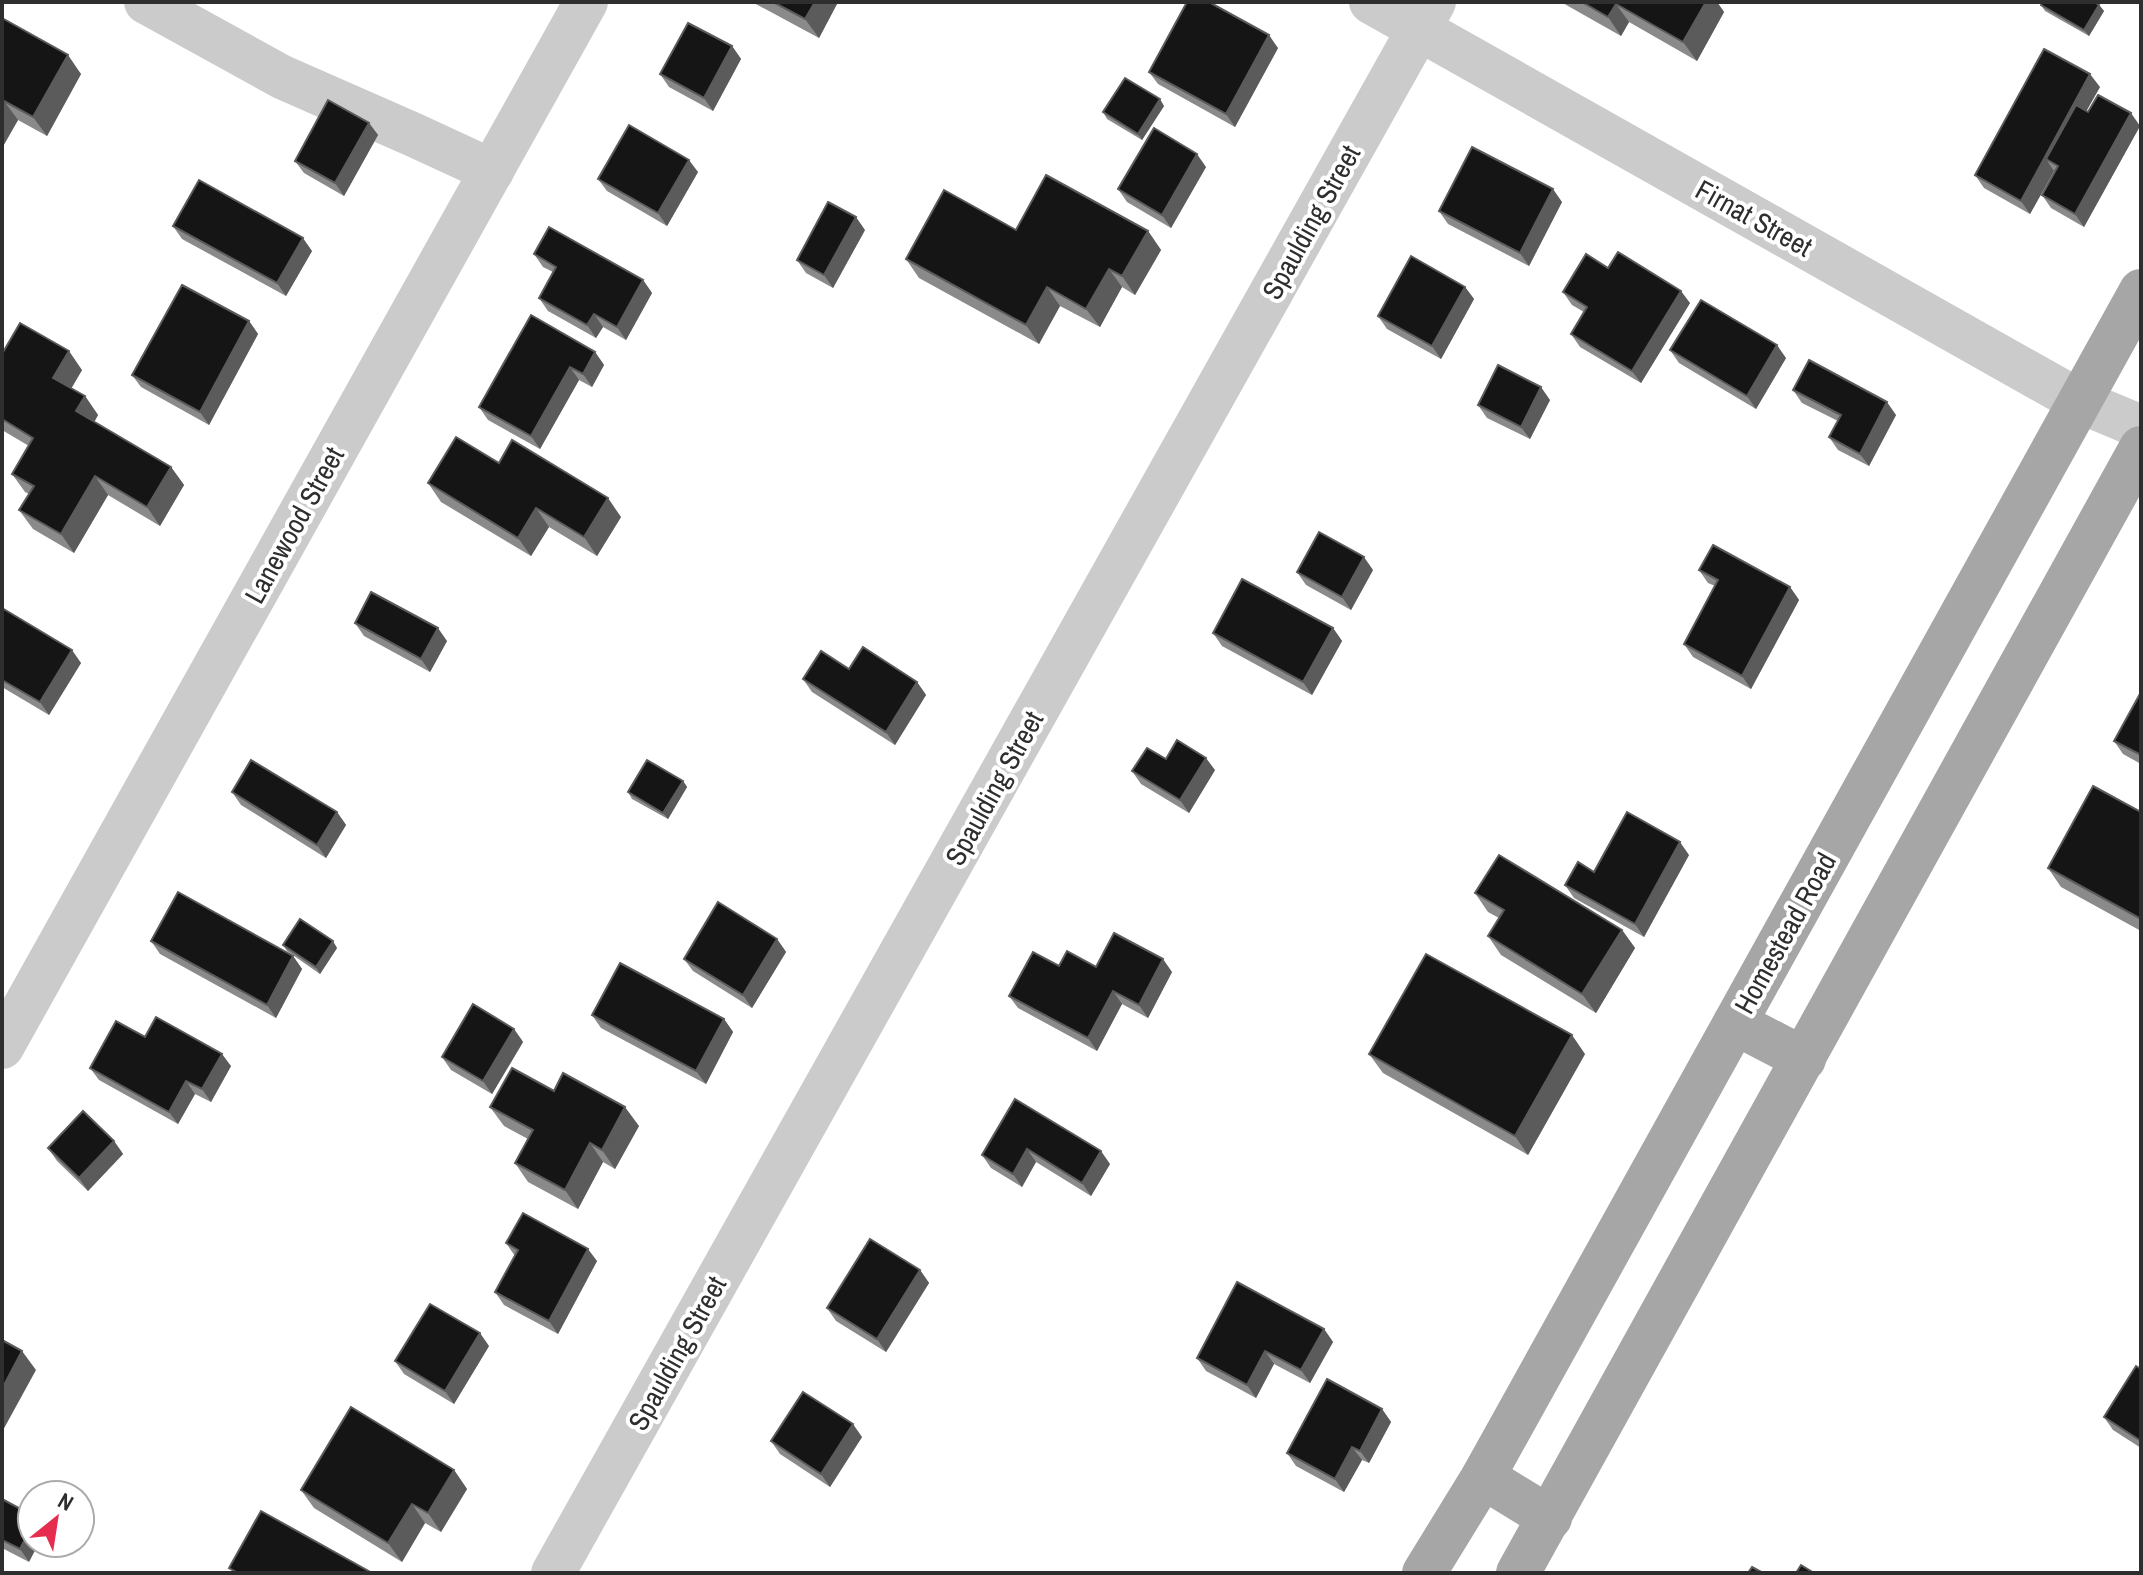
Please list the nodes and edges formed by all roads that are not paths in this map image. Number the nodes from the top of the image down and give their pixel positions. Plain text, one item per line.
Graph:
1 (146, 2) edge
2 (586, 2) edge
3 (1371, 2) edge
4 (1427, 15) edge
5 (492, 171) junction
6 (2141, 291) edge
7 (2079, 401) junction
8 (2141, 427) edge
9 (2141, 448) edge
10 (1735, 1023) junction
11 (2, 1047) edge
12 (1804, 1059) junction
13 (1483, 1477) junction
14 (1550, 1518) junction
15 (553, 1573) edge
16 (1424, 1573) edge
17 (1518, 1573) edge

1 - 5 street
2 - 5 street, Lanewood Street
3 - 4 street, Firnat Street
4 - 7 street, Firnat Street
4 - 15 street, Spaulding Street
5 - 11 street, Lanewood Street
6 - 7 main road, Homestead Road
7 - 8 street, Firnat Street
7 - 10 main road, Homestead Road
9 - 12 main road
10 - 12 main road
10 - 13 main road, Homestead Road
12 - 14 main road
13 - 14 main road
13 - 16 main road, Homestead Road
14 - 17 main road

